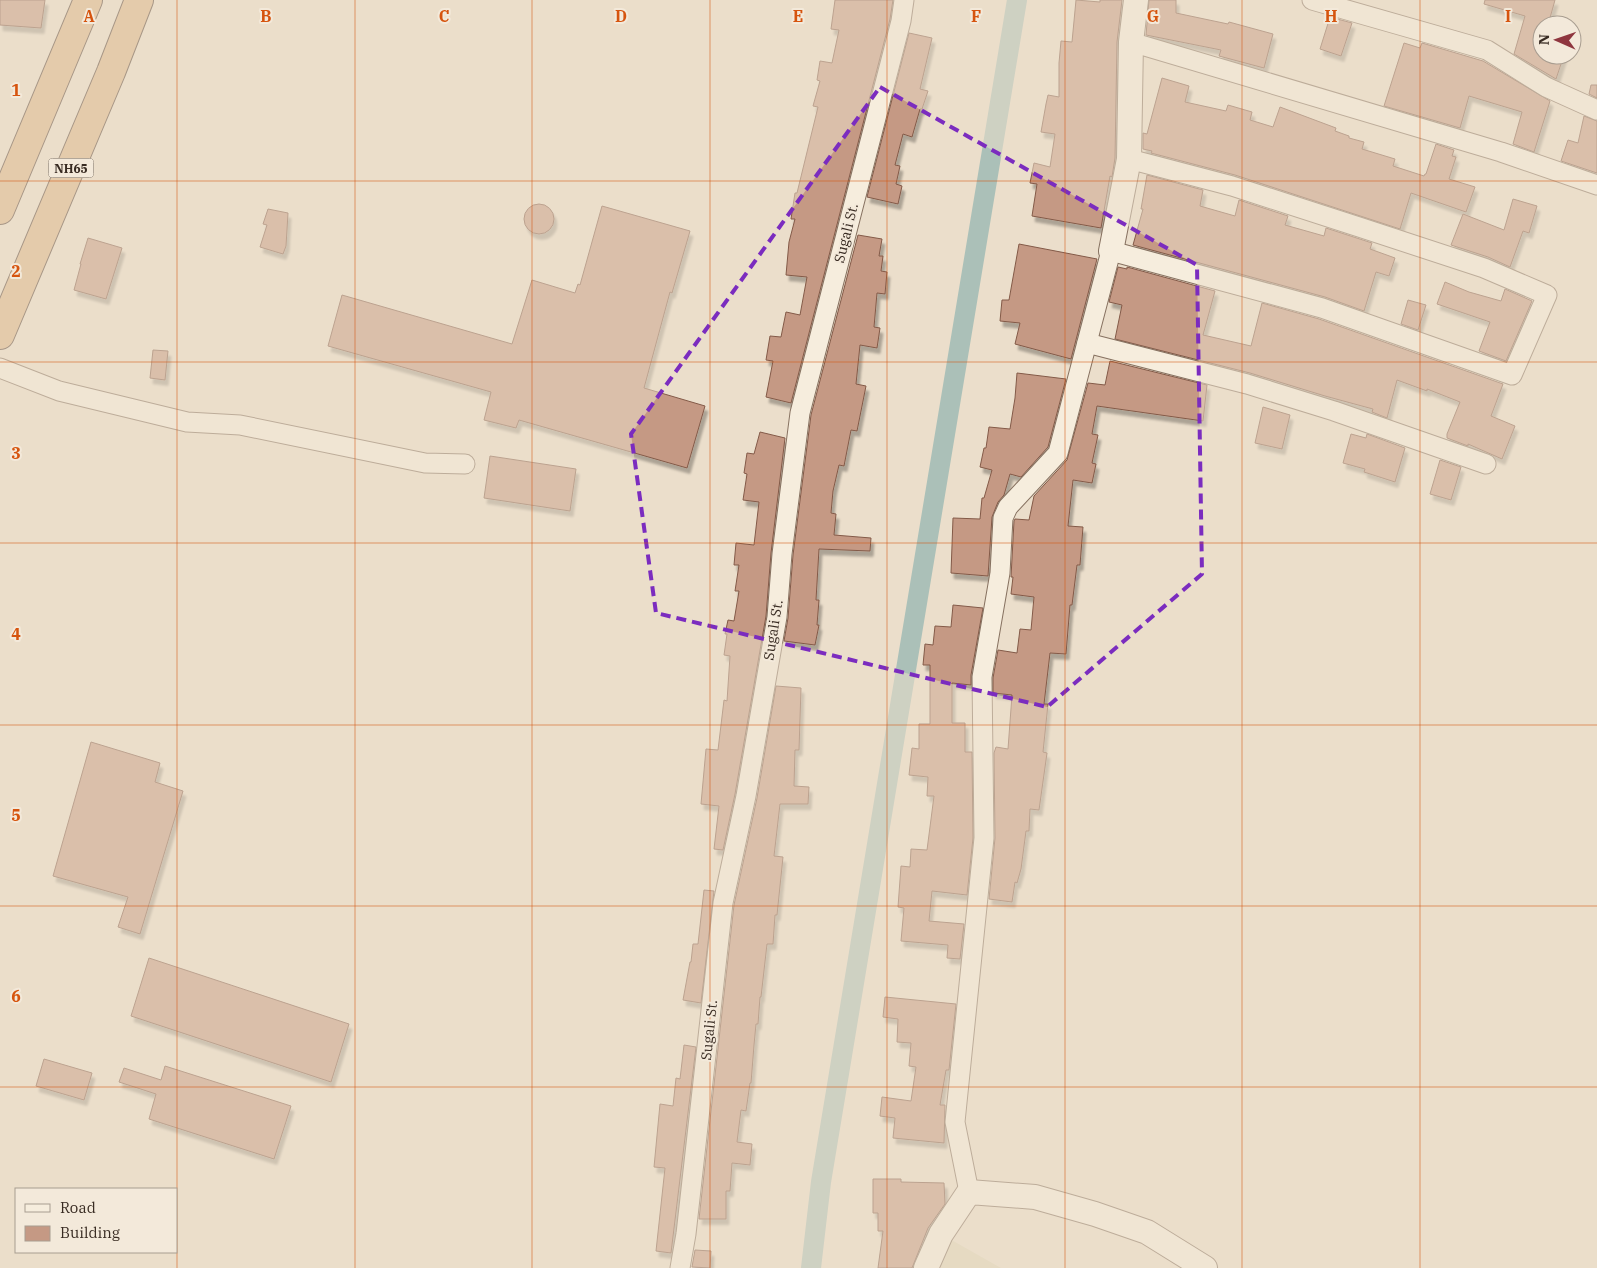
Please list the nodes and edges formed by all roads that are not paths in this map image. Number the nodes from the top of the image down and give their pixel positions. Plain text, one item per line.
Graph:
1 (88, 0) edge
2 (139, 0) edge
3 (904, 0) edge
4 (1136, 0) edge
5 (1312, 0) edge
6 (1130, 42) junction
7 (1597, 110) edge
8 (1129, 159) junction
9 (1597, 185) edge
10 (0, 210) edge
11 (1111, 251) junction
12 (0, 335) edge
13 (1087, 343) junction
14 (0, 368) edge
15 (465, 464) dead end
16 (1486, 464) dead end
17 (969, 1192) junction
18 (680, 1268) edge
19 (926, 1268) edge
20 (1205, 1268) edge

1 - 10 highway
2 - 12 highway, NH65
3 - 18 street, Sugali St.
4 - 6 street
5 - 7 street
6 - 8 street
6 - 9 street
8 - 11 street
8 - 11 street
11 - 13 street
13 - 16 street
13 - 17 street
14 - 15 street
17 - 19 street
17 - 20 street

